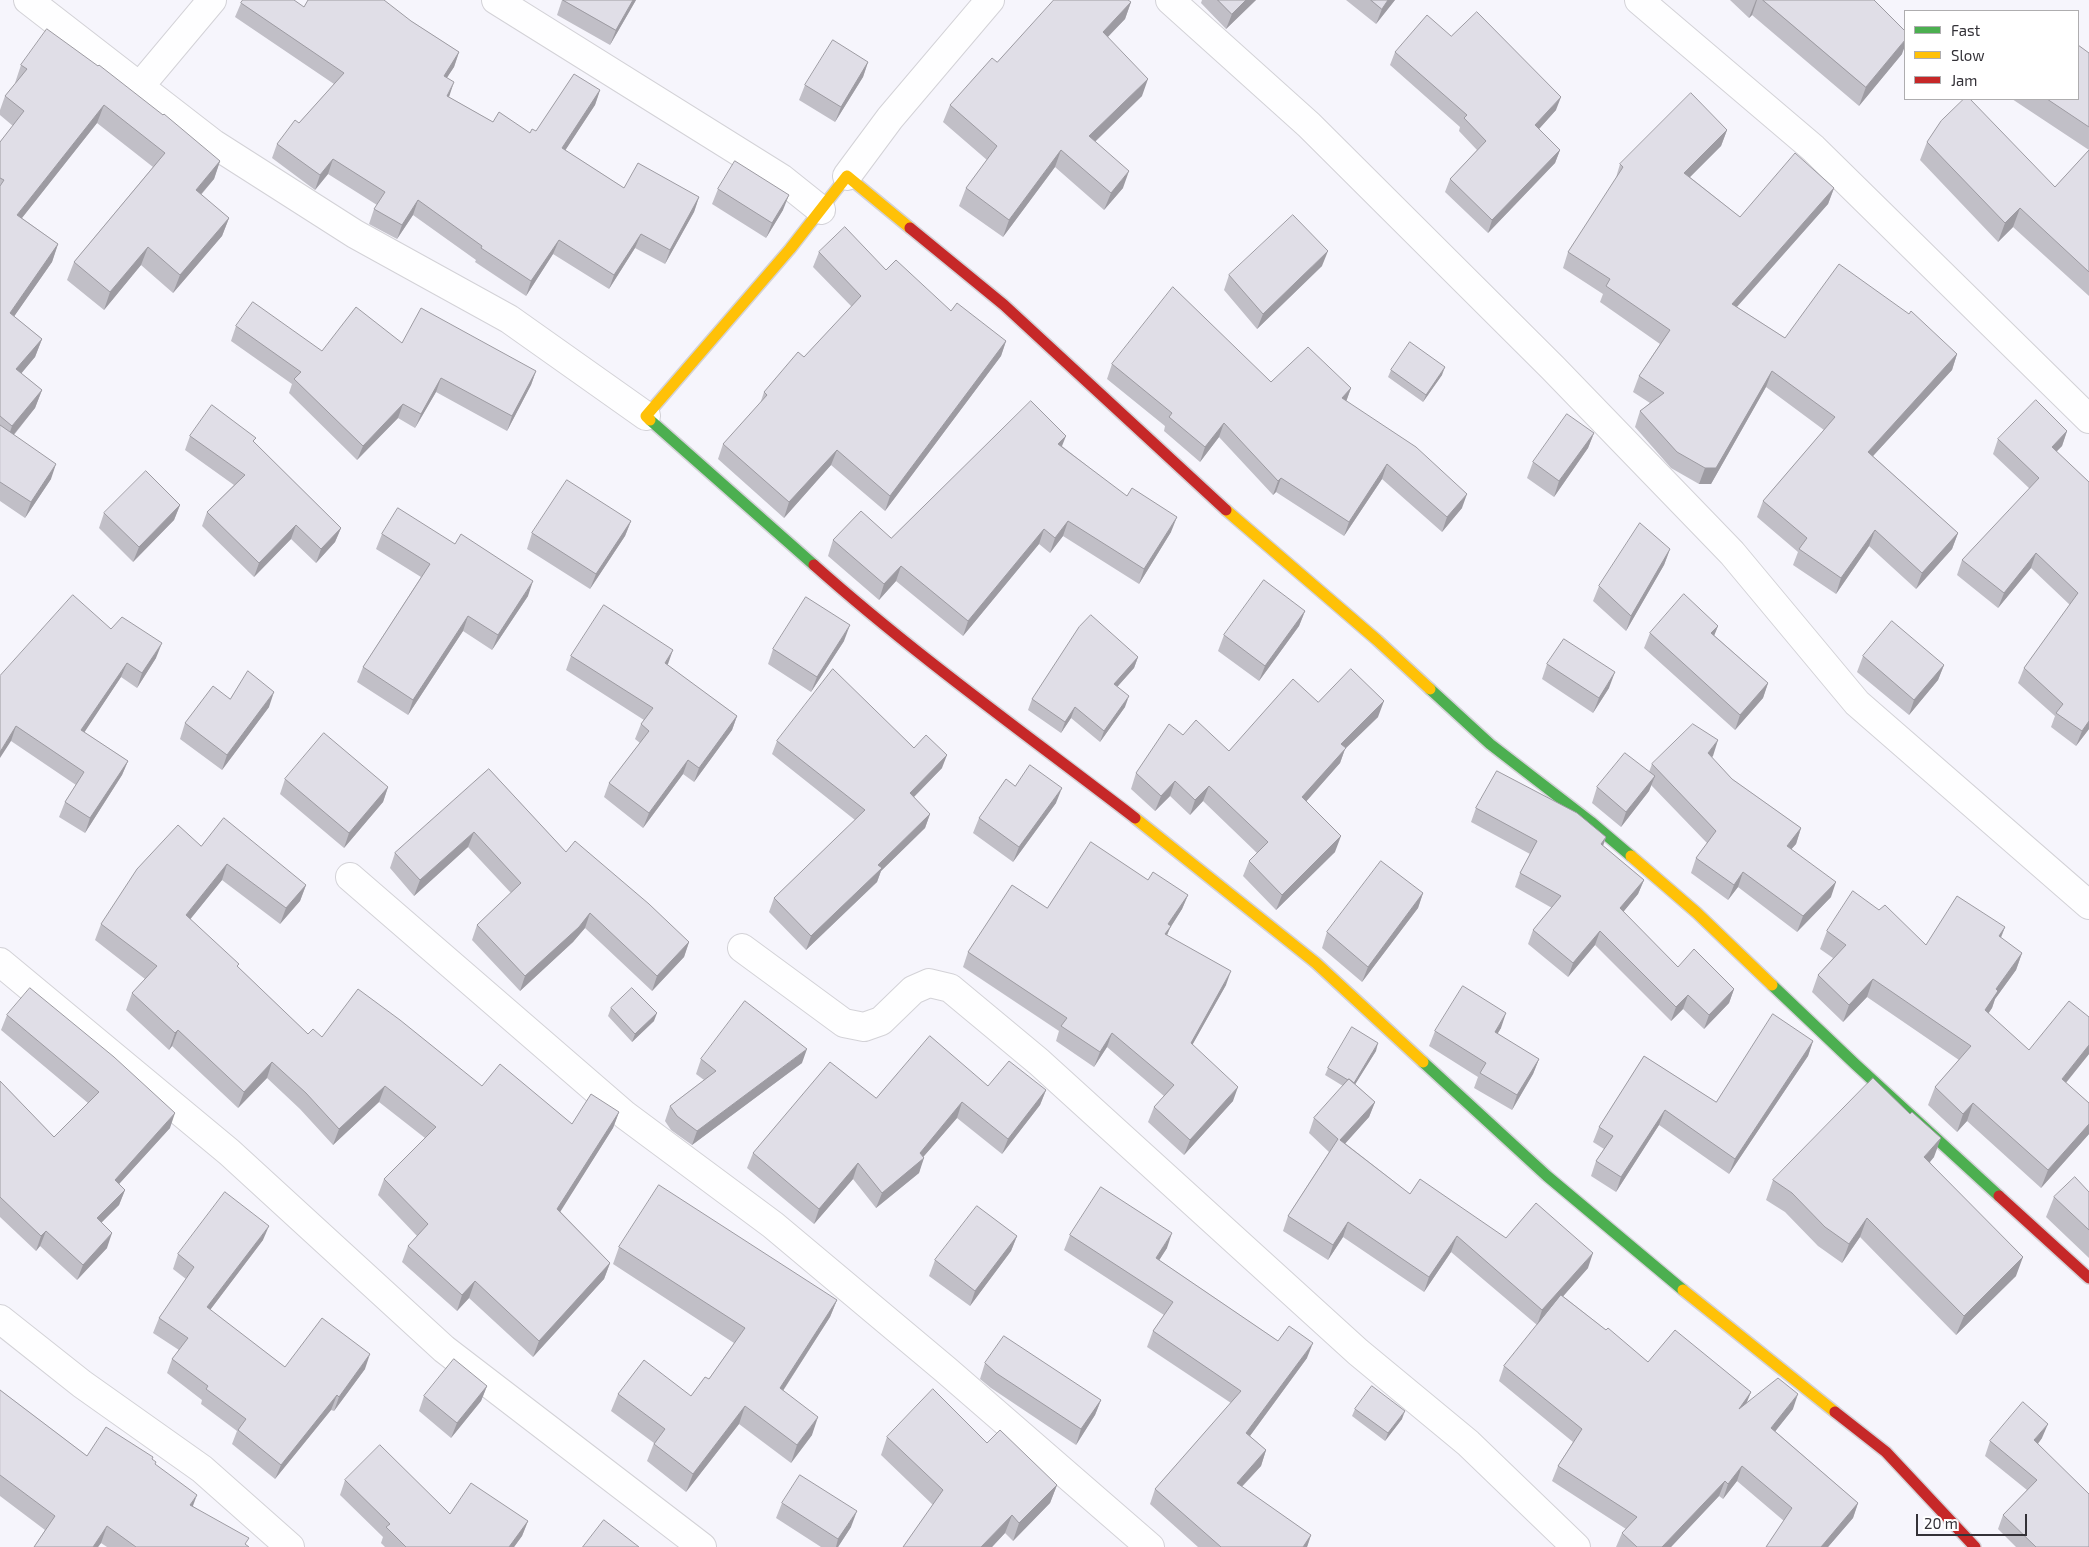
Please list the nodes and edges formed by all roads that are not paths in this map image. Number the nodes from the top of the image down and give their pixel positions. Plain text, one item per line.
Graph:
1 (28, 0) edge
2 (212, 0) edge
3 (496, 0) edge
4 (990, 0) edge
5 (1170, 0) edge
6 (1639, 0) edge
7 (140, 86) junction
8 (846, 176) junction
9 (821, 210) junction
10 (646, 416) junction
11 (2089, 419) edge
12 (350, 877) dead end
13 (2089, 905) edge
14 (742, 948) dead end
15 (0, 962) edge
16 (2089, 1278) edge
17 (0, 1319) edge
18 (290, 1547) edge
19 (702, 1547) edge
20 (1150, 1547) edge
21 (1576, 1547) edge
22 (1975, 1547) edge

1 - 7 street
2 - 7 street
3 - 9 street
4 - 8 street
5 - 13 street
6 - 11 street
7 - 10 street
8 - 9 street
8 - 16 street
9 - 10 street
10 - 22 street
12 - 20 street
14 - 21 street
15 - 19 street
17 - 18 street

